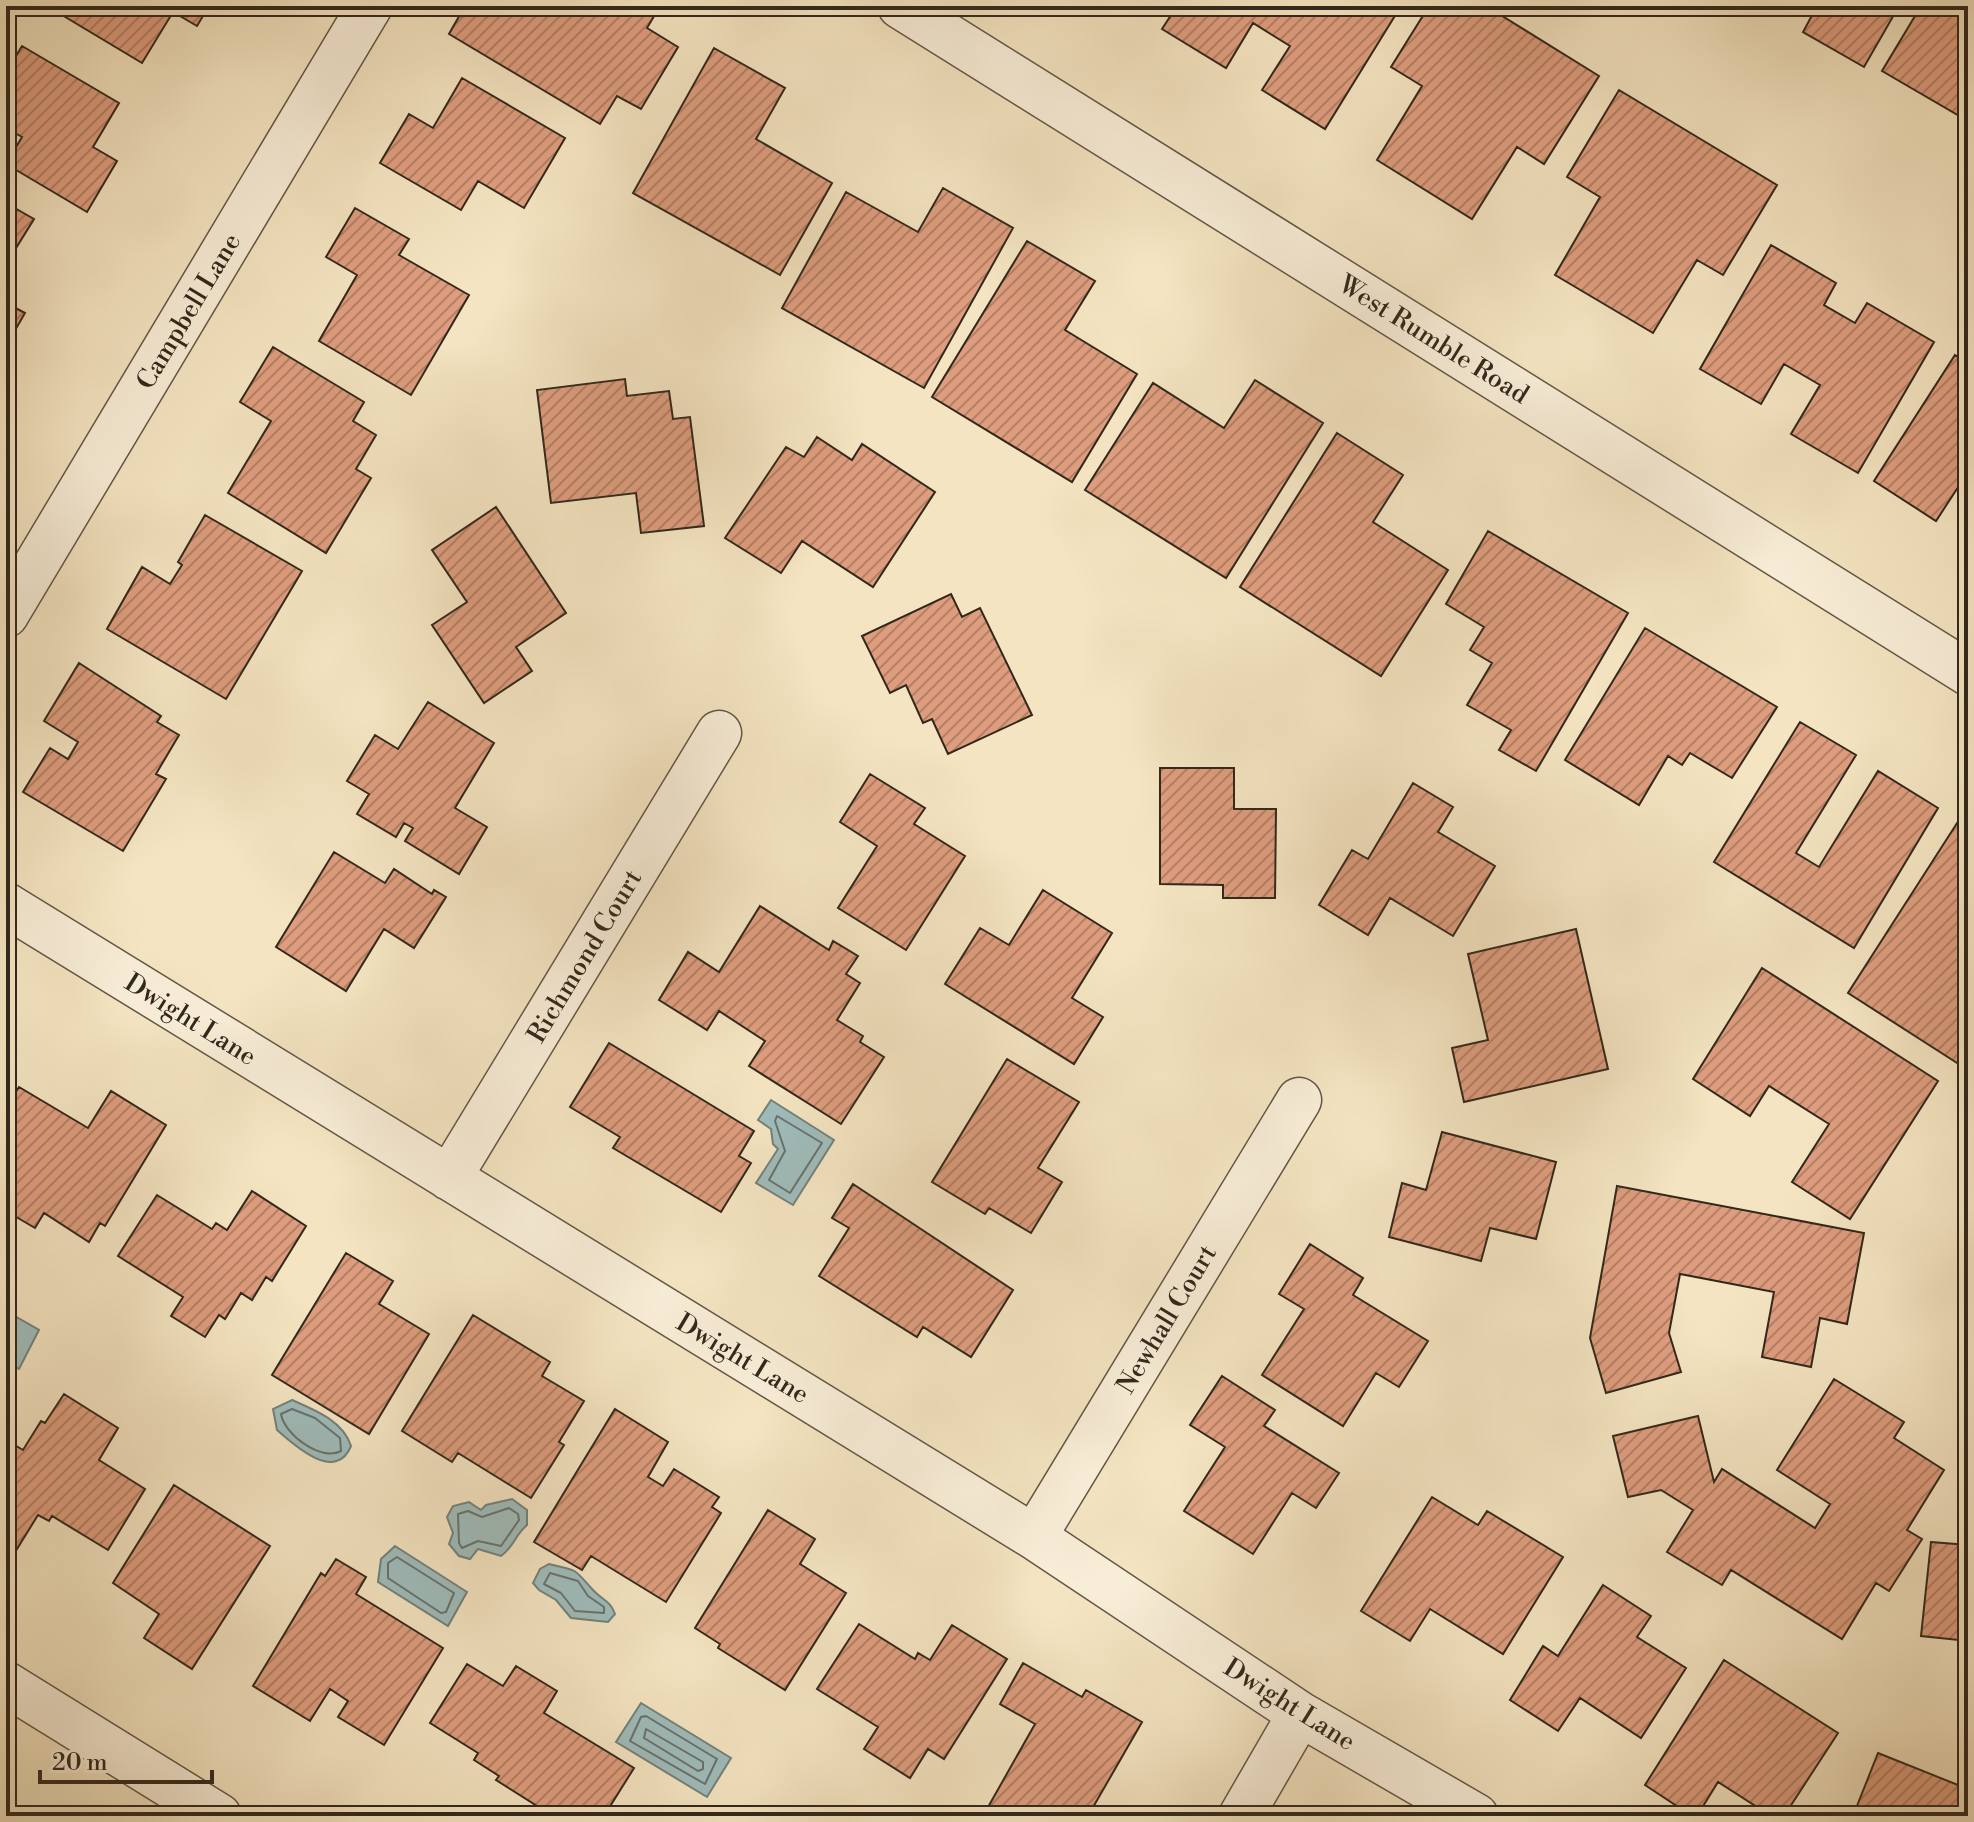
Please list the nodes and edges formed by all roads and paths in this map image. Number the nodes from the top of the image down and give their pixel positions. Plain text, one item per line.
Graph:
1 (370, 6) edge
2 (900, 6) edge
3 (6, 615) edge
4 (1968, 673) edge
5 (719, 733) dead end
6 (6, 905) edge
7 (1299, 1100) dead end
8 (449, 1178) junction
9 (1034, 1537) junction
10 (6, 1684) edge
11 (1300, 1714) junction
12 (219, 1816) edge
13 (1241, 1816) edge
14 (1476, 1816) edge

1 - 3 street, Campbell Lane
2 - 4 street, West Rumble Road
5 - 8 street, Richmond Court
6 - 8 street, Dwight Lane
7 - 9 street, Newhall Court
8 - 9 street, Dwight Lane
9 - 11 street, Dwight Lane
10 - 12 street
11 - 13 street
11 - 14 street, Dwight Lane

